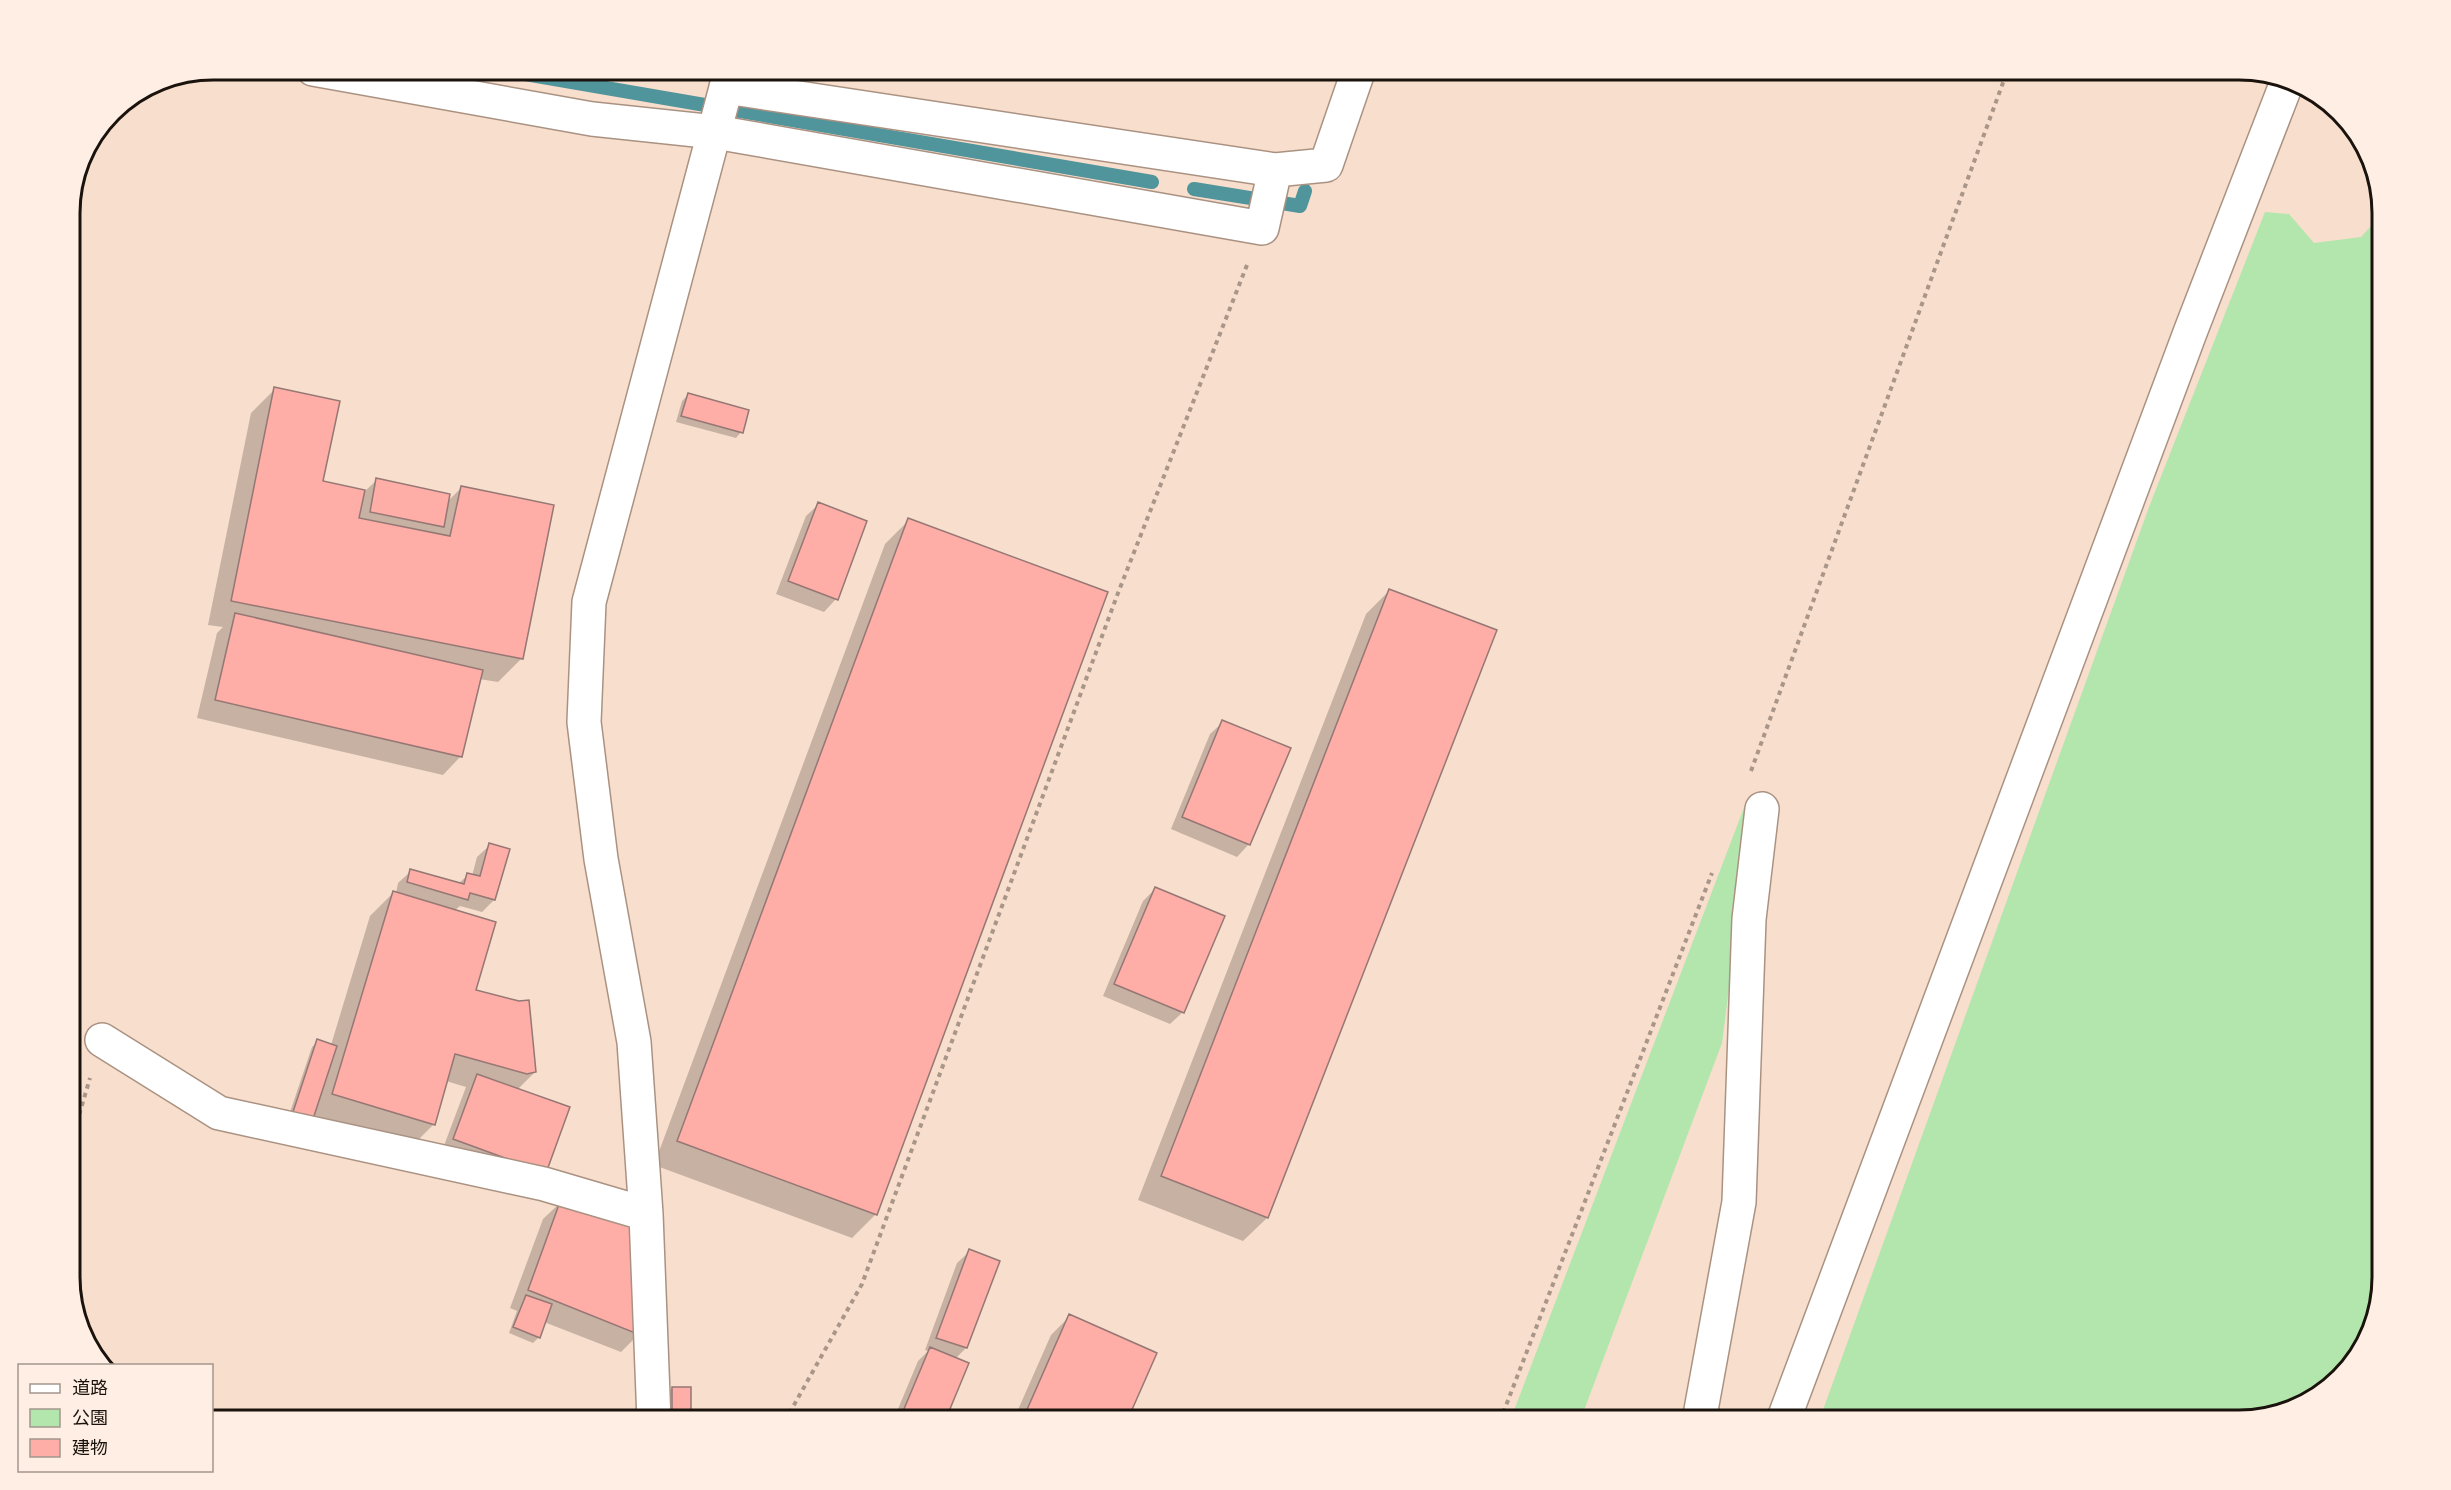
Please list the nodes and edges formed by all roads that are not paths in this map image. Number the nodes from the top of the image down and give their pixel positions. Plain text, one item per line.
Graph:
1 (374, 80) edge
2 (1355, 80) edge
3 (2285, 88) edge
4 (723, 100) edge
5 (1275, 170) junction
6 (1762, 810) dead end
7 (102, 1040) dead end
8 (646, 1214) junction
9 (654, 1410) edge
10 (1701, 1410) edge
11 (1787, 1410) edge

1 - 4 street
2 - 5 street
3 - 11 street
4 - 5 street
4 - 5 street
4 - 8 street
6 - 10 street
7 - 8 street
8 - 9 street

